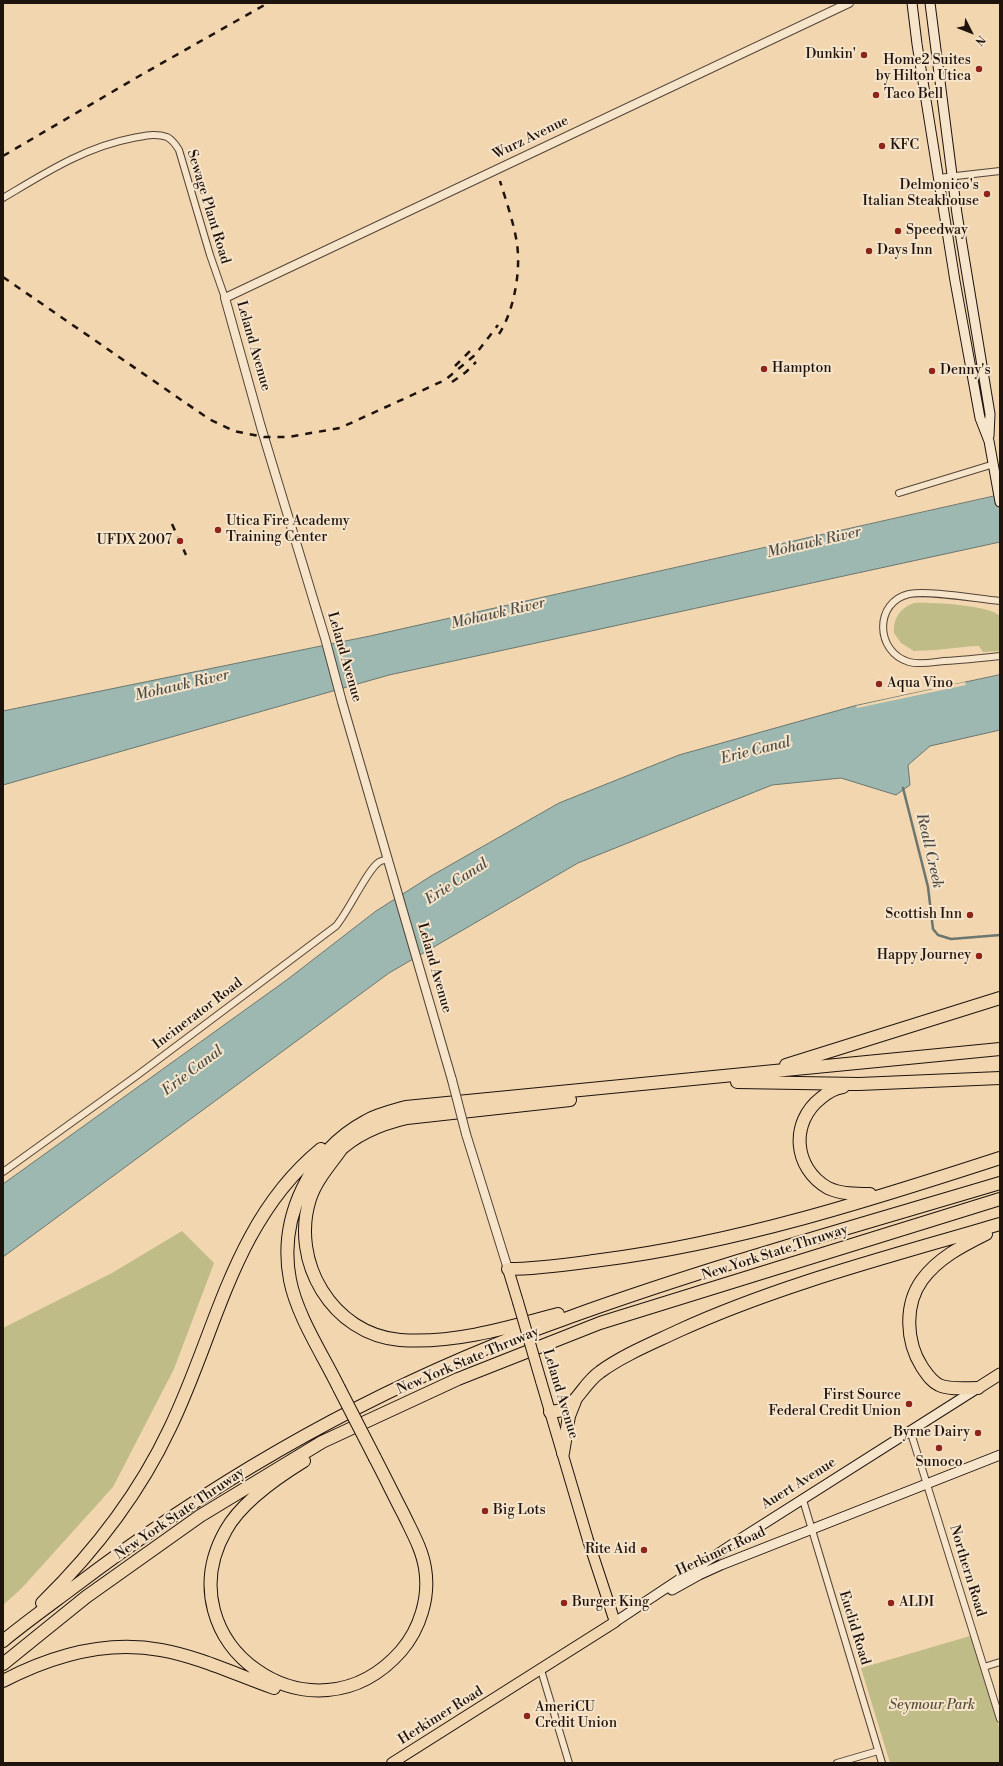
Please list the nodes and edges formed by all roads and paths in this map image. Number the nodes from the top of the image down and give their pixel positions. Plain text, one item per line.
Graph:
1 (849, 3) edge
2 (912, 3) edge
3 (930, 3) edge
4 (1000, 171) edge
5 (953, 176) junction
6 (938, 178) junction
7 (3, 198) edge
8 (225, 298) junction
9 (989, 441) junction
10 (994, 464) junction
11 (899, 493) dead end
12 (1000, 502) edge
13 (1000, 601) edge
14 (1000, 656) edge
15 (388, 859) junction
16 (1000, 998) edge
17 (1000, 1049) edge
18 (1000, 1055) edge
19 (750, 1074) junction
20 (1000, 1078) edge
21 (732, 1082) junction
22 (859, 1084) junction
23 (349, 1132) junction
24 (342, 1148) junction
25 (1000, 1158) edge
26 (3, 1172) edge
27 (1000, 1183) edge
28 (886, 1193) junction
29 (1000, 1199) edge
30 (1000, 1224) edge
31 (1000, 1228) edge
32 (508, 1268) junction
33 (630, 1295) junction
34 (1000, 1374) edge
35 (342, 1387) junction
36 (978, 1388) junction
37 (576, 1400) junction
38 (550, 1412) junction
39 (350, 1429) junction
40 (910, 1430) junction
41 (563, 1453) junction
42 (1000, 1455) edge
43 (377, 1457) junction
44 (928, 1483) junction
45 (803, 1500) junction
46 (811, 1528) junction
47 (615, 1622) junction
48 (14, 1632) junction
49 (3, 1641) edge
50 (1000, 1662) edge
51 (3, 1664) edge
52 (984, 1668) junction
53 (542, 1670) junction
54 (3, 1681) edge
55 (1000, 1719) edge
56 (878, 1751) junction
57 (404, 1760) edge
58 (392, 1763) edge
59 (569, 1763) edge
60 (837, 1763) edge
61 (882, 1763) edge

1 - 8 street, Wurz Avenue
2 - 6 main road
3 - 5 main road
4 - 5 street
5 - 6 street
5 - 9 main road
6 - 9 main road
7 - 8 street, Sewage Plant Road
8 - 15 street, Leland Avenue
9 - 10 main road
10 - 11 street
10 - 12 main road
13 - 14 street
15 - 26 street, Incinerator Road
15 - 32 street, Leland Avenue, bridge
16 - 19 highway
17 - 19 highway
18 - 21 highway
19 - 23 highway
20 - 22 highway
21 - 22 highway
21 - 24 highway
22 - 28 highway
23 - 35 highway
23 - 48 highway
24 - 33 highway
24 - 35 highway
25 - 28 highway
27 - 33 highway, New York State Thruway
28 - 32 highway
29 - 39 highway, New York State Thruway
30 - 37 highway
31 - 36 highway
32 - 38 main road, Leland Avenue, bridge
33 - 48 highway, New York State Thruway
34 - 36 highway, Auert Avenue
35 - 43 highway, bridge
36 - 40 main road, Auert Avenue
37 - 38 highway
37 - 41 highway
38 - 41 main road, Leland Avenue
39 - 43 highway
39 - 51 highway, New York State Thruway
40 - 44 street, Northern Road
40 - 45 main road, Auert Avenue
41 - 47 main road, Leland Avenue
42 - 44 main road, Herkimer Road
43 - 54 highway
44 - 46 main road, Herkimer Road
44 - 52 street, Northern Road
45 - 46 street, Euclid Road
45 - 47 main road, Auert Avenue
46 - 47 main road, Herkimer Road
46 - 56 street, Euclid Road
47 - 53 main road, Herkimer Road
48 - 49 highway, New York State Thruway
50 - 52 street
52 - 55 street, Northern Road
53 - 57 main road, Herkimer Road
53 - 59 street
56 - 60 street
56 - 61 street, Euclid Road
57 - 58 main road, Herkimer Road

